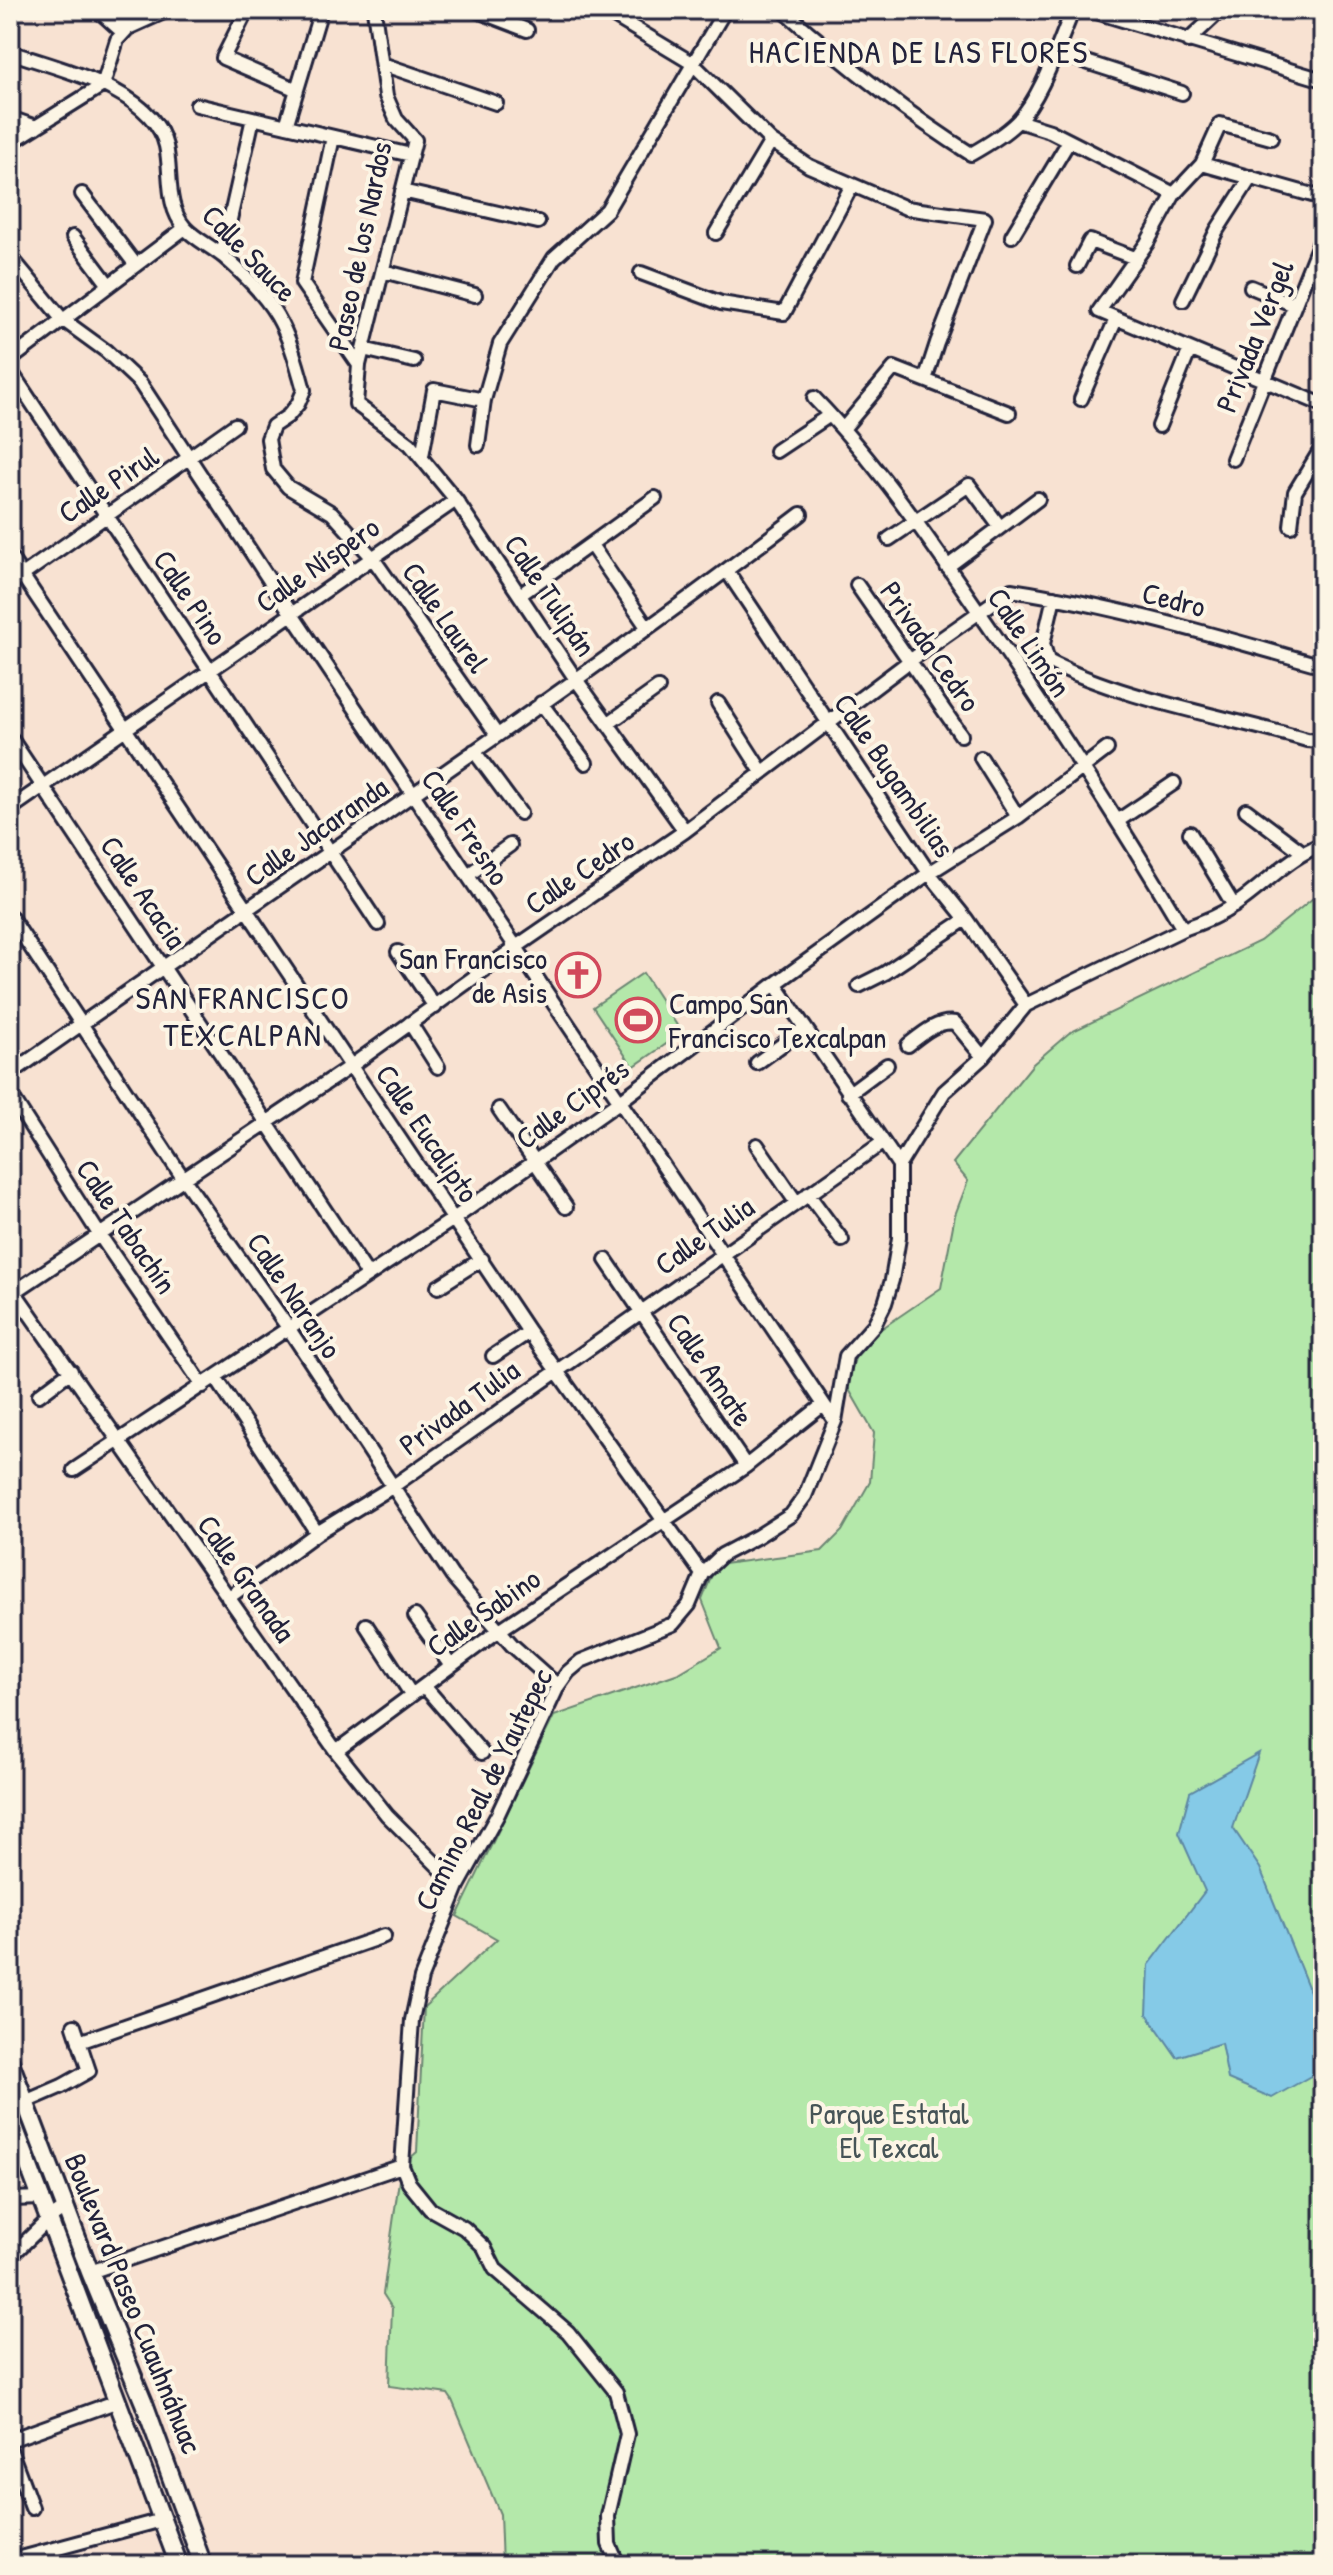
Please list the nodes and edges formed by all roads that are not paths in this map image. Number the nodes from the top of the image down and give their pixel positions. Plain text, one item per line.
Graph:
1 (98, 10) edge
2 (138, 10) edge
3 (168, 10) edge
4 (247, 10) edge
5 (321, 10) edge
6 (374, 10) edge
7 (475, 10) edge
8 (604, 10) edge
9 (725, 10) edge
10 (783, 10) edge
11 (1073, 10) edge
12 (1089, 10) edge
13 (1221, 10) edge
14 (527, 30) dead end
15 (1188, 41) junction
16 (10, 52) edge
17 (1055, 52) junction
18 (692, 63) junction
19 (382, 64) junction
20 (1323, 80) edge
21 (103, 85) junction
22 (295, 89) junction
23 (1182, 93) dead end
24 (496, 103) dead end
25 (197, 105) dead end
26 (10, 118) edge
27 (253, 118) junction
28 (1018, 121) junction
29 (286, 126) junction
30 (36, 127) junction
31 (333, 137) junction
32 (1271, 138) dead end
33 (771, 141) junction
34 (1069, 141) junction
35 (10, 143) edge
36 (411, 155) junction
37 (1202, 164) junction
38 (1251, 177) junction
39 (852, 185) junction
40 (402, 191) junction
41 (82, 194) dead end
42 (1174, 194) junction
43 (1323, 198) edge
44 (538, 222) dead end
45 (185, 228) junction
46 (716, 233) dead end
47 (1323, 234) edge
48 (1012, 236) dead end
49 (73, 237) dead end
50 (222, 255) junction
51 (10, 256) edge
52 (1135, 258) junction
53 (135, 264) junction
54 (1077, 266) dead end
55 (383, 271) junction
56 (641, 273) dead end
57 (109, 285) junction
58 (1251, 287) dead end
59 (475, 295) dead end
60 (1183, 300) dead end
61 (1294, 305) junction
62 (62, 319) junction
63 (1116, 319) junction
64 (363, 349) junction
65 (1190, 349) junction
66 (10, 360) edge
67 (414, 361) dead end
68 (359, 365) junction
69 (10, 370) edge
70 (925, 380) junction
71 (1264, 381) junction
72 (814, 398) dead end
73 (1081, 399) dead end
74 (484, 400) junction
75 (356, 404) joint
76 (1323, 405) edge
77 (1009, 413) dead end
78 (830, 415) junction
79 (235, 425) dead end
80 (273, 426) joint
81 (1159, 426) dead end
82 (843, 429) junction
83 (478, 445) dead end
84 (1323, 446) edge
85 (776, 451) dead end
86 (422, 456) junction
87 (1233, 459) dead end
88 (189, 460) junction
89 (655, 498) dead end
90 (1038, 499) dead end
91 (456, 500) junction
92 (801, 514) dead end
93 (106, 516) junction
94 (915, 522) junction
95 (1291, 526) dead end
96 (1000, 527) junction
97 (889, 539) dead end
98 (591, 545) junction
99 (10, 557) edge
100 (372, 557) junction
101 (947, 567) junction
102 (727, 571) junction
103 (22, 575) junction
104 (10, 584) edge
105 (857, 585) dead end
106 (1011, 590) joint
107 (520, 595) junction
108 (1054, 597) junction
109 (979, 612) junction
110 (291, 613) junction
111 (647, 627) junction
112 (911, 660) junction
113 (1323, 666) edge
114 (209, 671) junction
115 (575, 678) junction
116 (1323, 681) edge
117 (658, 688) dead end
118 (541, 703) junction
119 (718, 703) dead end
120 (1323, 706) edge
121 (828, 722) junction
122 (609, 723) junction
123 (125, 729) junction
124 (1323, 733) edge
125 (497, 735) junction
126 (961, 735) dead end
127 (10, 737) edge
128 (1107, 749) dead end
129 (474, 751) junction
130 (981, 758) dead end
131 (586, 763) dead end
132 (1085, 768) junction
133 (762, 772) junction
134 (1174, 783) dead end
135 (42, 785) junction
136 (413, 795) junction
137 (10, 809) edge
138 (1246, 810) dead end
139 (520, 813) dead end
140 (1018, 817) junction
141 (1119, 820) junction
142 (685, 831) junction
143 (1190, 833) dead end
144 (1323, 844) edge
145 (510, 845) dead end
146 (332, 852) junction
147 (1302, 852) junction
148 (929, 873) junction
149 (468, 875) junction
150 (1234, 906) junction
151 (248, 911) junction
152 (10, 916) edge
153 (966, 919) junction
154 (378, 924) dead end
155 (1183, 929) junction
156 (516, 947) junction
157 (398, 952) dead end
158 (163, 967) junction
159 (775, 984) junction
160 (859, 986) dead end
161 (1026, 1005) junction
162 (435, 1007) junction
163 (410, 1023) junction
164 (81, 1024) junction
165 (805, 1028) junction
166 (908, 1045) dead end
167 (983, 1057) junction
168 (757, 1063) dead end
169 (887, 1065) dead end
170 (351, 1066) junction
171 (438, 1067) dead end
172 (10, 1074) edge
173 (10, 1094) edge
174 (848, 1094) junction
175 (619, 1102) junction
176 (499, 1109) dead end
177 (266, 1122) junction
178 (882, 1143) junction
179 (757, 1145) dead end
180 (536, 1161) junction
181 (899, 1165) junction
182 (183, 1178) junction
183 (808, 1194) junction
184 (796, 1202) junction
185 (566, 1207) dead end
186 (455, 1218) junction
187 (99, 1234) junction
188 (842, 1240) dead end
189 (723, 1253) junction
190 (482, 1259) junction
191 (606, 1260) dead end
192 (368, 1275) junction
193 (438, 1287) dead end
194 (11, 1291) edge
195 (640, 1311) junction
196 (289, 1329) junction
197 (529, 1332) junction
198 (493, 1356) dead end
199 (556, 1370) junction
200 (71, 1371) junction
201 (216, 1378) junction
202 (203, 1386) junction
203 (39, 1395) dead end
204 (823, 1405) junction
205 (835, 1421) junction
206 (120, 1440) junction
207 (746, 1466) junction
208 (74, 1470) dead end
209 (392, 1487) junction
210 (663, 1520) junction
211 (317, 1533) junction
212 (702, 1574) junction
213 (228, 1598) junction
214 (415, 1616) dead end
215 (366, 1625) dead end
216 (498, 1631) junction
217 (451, 1666) junction
218 (424, 1686) junction
219 (558, 1686) junction
220 (411, 1694) junction
221 (336, 1751) junction
222 (482, 1753) dead end
223 (458, 1886) junction
224 (384, 1936) dead end
225 (74, 2026) dead end
226 (79, 2042) junction
227 (10, 2062) edge
228 (25, 2102) junction
229 (10, 2116) edge
230 (402, 2166) junction
231 (43, 2198) junction
232 (10, 2199) edge
233 (65, 2208) junction
234 (49, 2219) junction
235 (10, 2257) edge
236 (90, 2272) junction
237 (118, 2401) junction
238 (10, 2440) edge
239 (10, 2449) edge
240 (32, 2508) dead end
241 (162, 2520) junction
242 (10, 2561) edge
243 (179, 2565) edge
244 (203, 2565) edge
245 (618, 2565) edge

1 - 2 street
3 - 21 street
4 - 22 street
5 - 22 street
6 - 19 street, Paseo de los Nardos
7 - 14 street
8 - 18 street
9 - 18 street
10 - 28 street
11 - 17 street
12 - 15 street
13 - 15 street
15 - 20 street
16 - 21 street, Calle Sauce
17 - 23 street
17 - 28 street
18 - 33 street
18 - 74 street
19 - 24 street
19 - 36 street, Paseo de los Nardos
21 - 30 street
21 - 45 street, Calle Sauce
22 - 29 street
25 - 27 street
26 - 30 street
27 - 29 street
27 - 50 street
28 - 34 street
29 - 31 street
30 - 35 street
31 - 36 street
31 - 68 street
32 - 37 street
33 - 39 street
33 - 46 street
34 - 42 street
34 - 48 street
36 - 40 street, Paseo de los Nardos
37 - 38 street
37 - 42 street
38 - 43 street
38 - 60 street
39 - 56 street
39 - 70 street
40 - 44 street
40 - 55 street, Paseo de los Nardos
41 - 53 street
42 - 52 street
45 - 50 street, Calle Sauce
45 - 53 street
47 - 61 street, Privada Vergel
49 - 57 street
50 - 80 street, Calle Sauce
51 - 62 street, Calle Fresno
52 - 54 street
52 - 63 street
53 - 57 street
55 - 59 street
55 - 64 street, Paseo de los Nardos
57 - 62 street
58 - 61 street
61 - 71 street, Privada Vergel
62 - 66 street
62 - 88 street, Calle Fresno
63 - 65 street
63 - 73 street
64 - 67 street
64 - 68 street, Paseo de los Nardos
65 - 71 street
65 - 81 street
68 - 75 street, Paseo de los Nardos
69 - 93 street, Calle Pino
70 - 77 street
70 - 82 street
71 - 76 street
71 - 87 street, Privada Vergel
72 - 78 street, Calle Limón
74 - 83 street
74 - 86 street
75 - 86 street, Calle Tulipán
78 - 82 street, Calle Limón
78 - 85 street
79 - 88 street, Calle Pirul
80 - 100 street, Calle Laurel
82 - 94 street, Calle Limón
84 - 95 street
86 - 91 street, Calle Tulipán
88 - 93 street, Calle Pirul
88 - 110 street, Calle Fresno
89 - 98 street
90 - 96 street
91 - 100 street, Calle Níspero
91 - 107 street, Calle Tulipán
92 - 102 street, Calle Jacaranda
93 - 103 street, Calle Pirul
93 - 114 street, Calle Pino
94 - 96 street
94 - 97 street
94 - 101 street, Calle Limón
96 - 101 street
98 - 107 street
98 - 111 street
99 - 103 street, Calle Eucalipto
100 - 110 street, Calle Níspero
100 - 125 street, Calle Laurel
101 - 109 street, Calle Limón
102 - 111 street, Calle Jacaranda
102 - 121 street, Calle Bugambilias
103 - 104 street, Calle Pirul
103 - 123 street, Calle Eucalipto
105 - 112 street, Privada Cedro
106 - 108 street, Cedro
106 - 109 street, Calle Cedro
107 - 115 street, Calle Tulipán
108 - 113 street, Cedro
108 - 124 street
109 - 112 street, Calle Cedro
109 - 132 street, Calle Limón
110 - 114 street, Calle Níspero
110 - 136 street, Calle Fresno
111 - 115 street, Calle Jacaranda
112 - 121 street, Calle Cedro
112 - 126 street, Privada Cedro
114 - 123 street, Calle Níspero
114 - 146 street, Calle Pino
115 - 118 street, Calle Jacaranda
115 - 122 street, Calle Tulipán
116 - 120 street
117 - 122 street
118 - 125 street, Calle Jacaranda
118 - 131 street
119 - 133 street
121 - 133 street, Calle Cedro
121 - 148 street, Calle Bugambilias
122 - 142 street, Calle Tulipán
123 - 135 street, Calle Níspero
123 - 151 street, Calle Eucalipto
125 - 129 street, Calle Jacaranda
127 - 135 street, Calle Acacia
128 - 132 street, Calle Ciprés
129 - 136 street, Calle Jacaranda
129 - 139 street
130 - 140 street
132 - 140 street, Calle Ciprés
132 - 141 street, Calle Limón
133 - 142 street, Calle Cedro
134 - 141 street
135 - 137 street, Calle Níspero
135 - 158 street, Calle Acacia
136 - 146 street, Calle Jacaranda
136 - 149 street, Calle Fresno
138 - 147 street
140 - 148 street, Calle Ciprés
141 - 155 street, Calle Limón
142 - 156 street, Calle Cedro
143 - 150 street
144 - 147 street
145 - 149 street
146 - 151 street, Calle Jacaranda
146 - 154 street, Calle Pino
147 - 150 street
148 - 153 street, Calle Bugambilias
148 - 159 street, Calle Ciprés
149 - 156 street, Calle Fresno
150 - 155 street
151 - 158 street, Calle Jacaranda
151 - 170 street, Calle Eucalipto
152 - 164 street, Calle Naranjo
153 - 160 street
153 - 161 street, Calle Bugambilias
155 - 161 street
156 - 162 street, Calle Cedro
156 - 175 street, Calle Fresno
157 - 162 street
158 - 164 street, Calle Jacaranda
158 - 177 street, Calle Acacia
159 - 165 street
159 - 175 street, Calle Ciprés
161 - 167 street
162 - 163 street, Calle Cedro
163 - 170 street, Calle Cedro
163 - 171 street
164 - 172 street, Calle Jacaranda
164 - 182 street, Calle Naranjo
165 - 168 street
165 - 174 street
166 - 167 street
167 - 181 street
169 - 174 street
170 - 177 street, Calle Cedro
170 - 186 street, Calle Eucalipto
173 - 187 street, Calle Tabachín
174 - 178 street
175 - 180 street, Calle Ciprés
175 - 189 street, Calle Fresno
176 - 180 street
177 - 182 street, Calle Cedro
177 - 192 street, Calle Acacia
178 - 181 street
178 - 183 street, Calle Tulia
179 - 184 street
180 - 185 street
180 - 186 street, Calle Ciprés
181 - 205 street, Camino Real de Yautepec
182 - 187 street, Calle Cedro
182 - 196 street, Calle Naranjo
183 - 184 street, Calle Tulia
183 - 188 street
184 - 189 street, Calle Tulia
186 - 190 street, Calle Eucalipto
186 - 192 street, Calle Ciprés
187 - 194 street, Calle Cedro
187 - 202 street, Calle Tabachín
189 - 195 street, Calle Tulia
189 - 204 street, Calle Fresno
190 - 193 street
190 - 197 street, Calle Eucalipto
191 - 195 street, Calle Amate
192 - 196 street, Calle Ciprés
194 - 200 street, Calle Granada
195 - 199 street, Calle Tulia
195 - 207 street, Calle Amate
196 - 201 street, Calle Ciprés
196 - 209 street, Calle Naranjo
197 - 198 street
197 - 199 street, Calle Eucalipto
199 - 209 street, Privada Tulia
199 - 210 street, Calle Eucalipto
200 - 203 street
200 - 206 street, Calle Granada
201 - 202 street, Calle Ciprés
201 - 211 street
202 - 206 street, Calle Ciprés
204 - 205 street, Calle Fresno
204 - 207 street, Calle Sabino
205 - 212 street, Camino Real de Yautepec
206 - 208 street, Calle Ciprés
206 - 213 street, Calle Granada
207 - 210 street, Calle Sabino
209 - 211 street
209 - 216 street, Calle Naranjo
210 - 212 street, Calle Eucalipto
210 - 216 street, Calle Sabino
211 - 213 street
212 - 219 street, Camino Real de Yautepec
213 - 221 street, Calle Granada
214 - 217 street
215 - 220 street
216 - 217 street, Calle Sabino
216 - 219 street, Calle Naranjo
217 - 218 street, Calle Sabino
218 - 220 street, Calle Sabino
218 - 222 street
219 - 223 street, Camino Real de Yautepec
220 - 221 street, Calle Sabino
221 - 223 street, Calle Granada
223 - 230 street, Camino Real de Yautepec
224 - 226 street
225 - 226 street
226 - 228 street
227 - 228 main road, Boulevard Paseo Cuauhnáhuac
228 - 233 main road, Boulevard Paseo Cuauhnáhuac
229 - 231 main road, Boulevard Paseo Cuauhnáhuac
230 - 236 street
230 - 245 street
231 - 232 street
231 - 234 main road, Boulevard Paseo Cuauhnáhuac
233 - 234 street
233 - 236 main road, Boulevard Paseo Cuauhnáhuac
234 - 235 street
234 - 237 main road, Boulevard Paseo Cuauhnáhuac
236 - 244 main road, Boulevard Paseo Cuauhnáhuac
237 - 238 street
237 - 241 main road, Boulevard Paseo Cuauhnáhuac
239 - 240 street
241 - 242 street
241 - 243 main road, Boulevard Paseo Cuauhnáhuac

